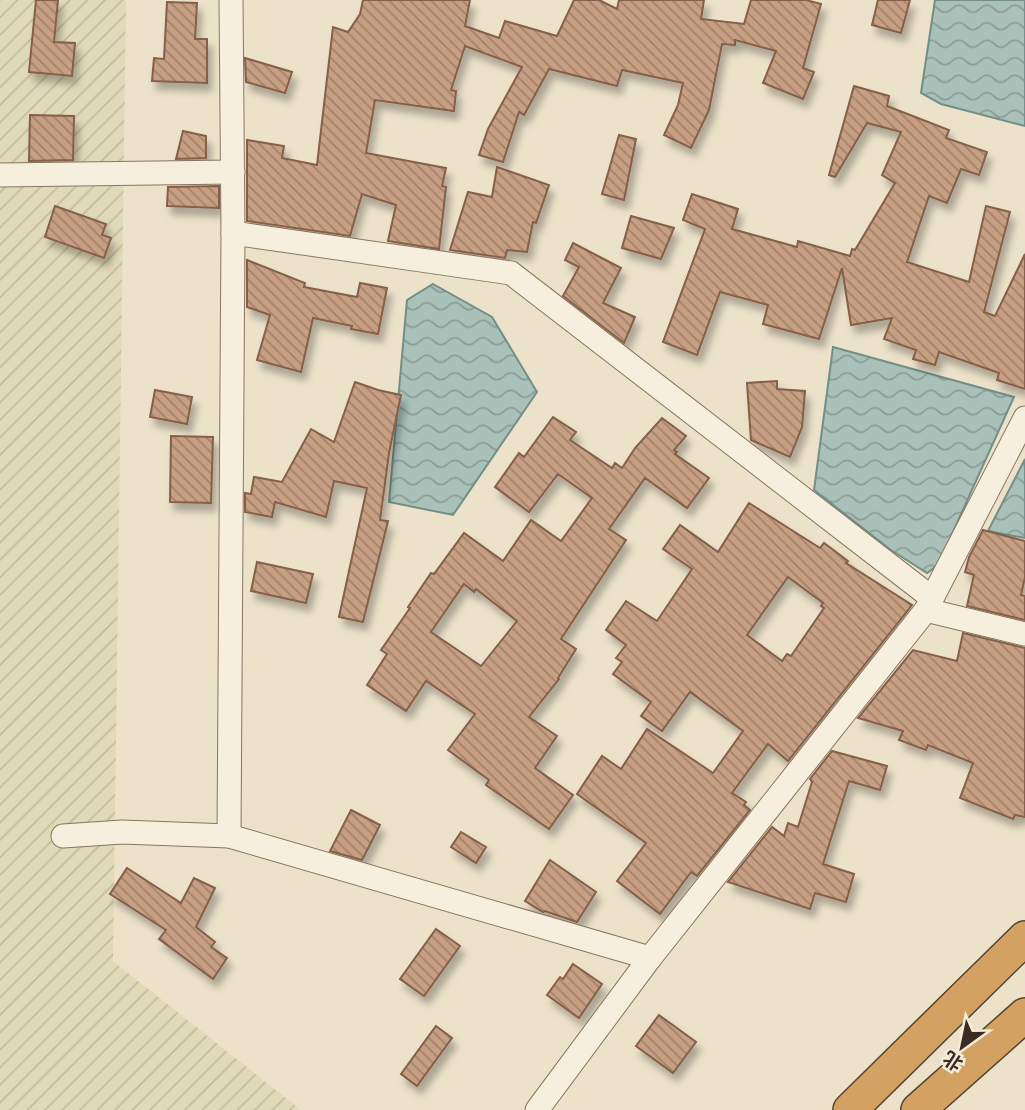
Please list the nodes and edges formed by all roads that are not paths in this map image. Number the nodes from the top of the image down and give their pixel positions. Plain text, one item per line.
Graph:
1 (231, 0) edge
2 (233, 172) junction
3 (0, 174) edge
4 (233, 233) junction
5 (1025, 418) edge
6 (929, 604) junction
7 (1025, 634) edge
8 (63, 836) dead end
9 (229, 836) junction
10 (1025, 938) edge
11 (650, 957) junction
12 (1025, 1014) edge
13 (537, 1110) edge
14 (850, 1110) edge
15 (918, 1110) edge

1 - 2 street
2 - 3 street
2 - 4 street
4 - 6 street
4 - 9 street
5 - 6 street
6 - 7 street
6 - 11 street
8 - 9 street
9 - 11 street
10 - 14 highway
11 - 13 street
12 - 15 highway

